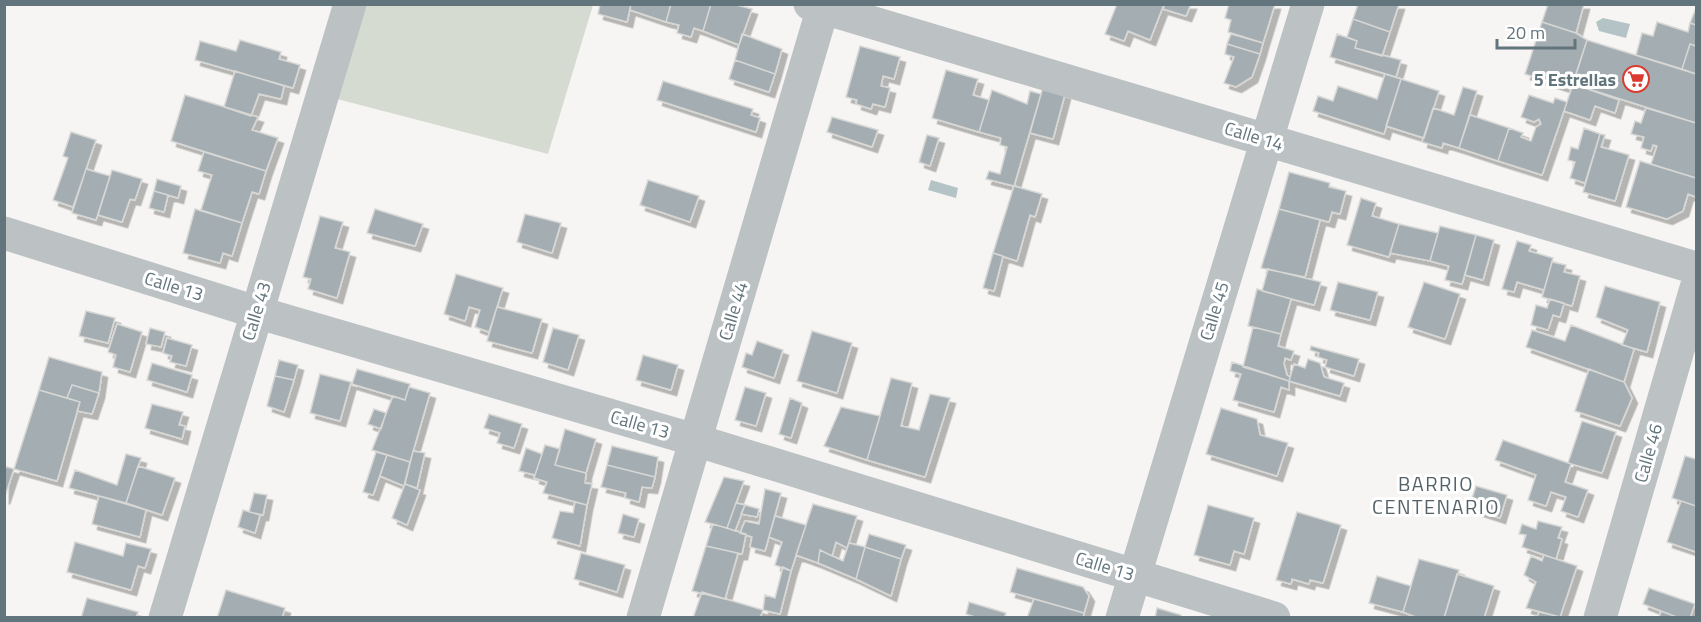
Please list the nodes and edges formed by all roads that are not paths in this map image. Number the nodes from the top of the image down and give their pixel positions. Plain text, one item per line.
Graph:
1 (350, 4) edge
2 (1308, 4) edge
3 (819, 6) edge
4 (1266, 139) junction
5 (4, 233) edge
6 (1696, 268) edge
7 (1696, 288) edge
8 (256, 312) junction
9 (695, 440) junction
10 (1135, 575) junction
11 (165, 618) edge
12 (643, 618) edge
13 (1122, 618) edge
14 (1274, 618) edge
15 (1600, 618) edge

1 - 8 street, Calle 43
2 - 4 street, Calle 45
3 - 4 street, Calle 14
3 - 9 street, Calle 44
4 - 6 street, Calle 14
4 - 10 street, Calle 45
5 - 8 street, Calle 13
7 - 15 street, Calle 46
8 - 9 street, Calle 13
8 - 11 street, Calle 43
9 - 10 street, Calle 13
9 - 12 street, Calle 44
10 - 13 street, Calle 45
10 - 14 street, Calle 13

